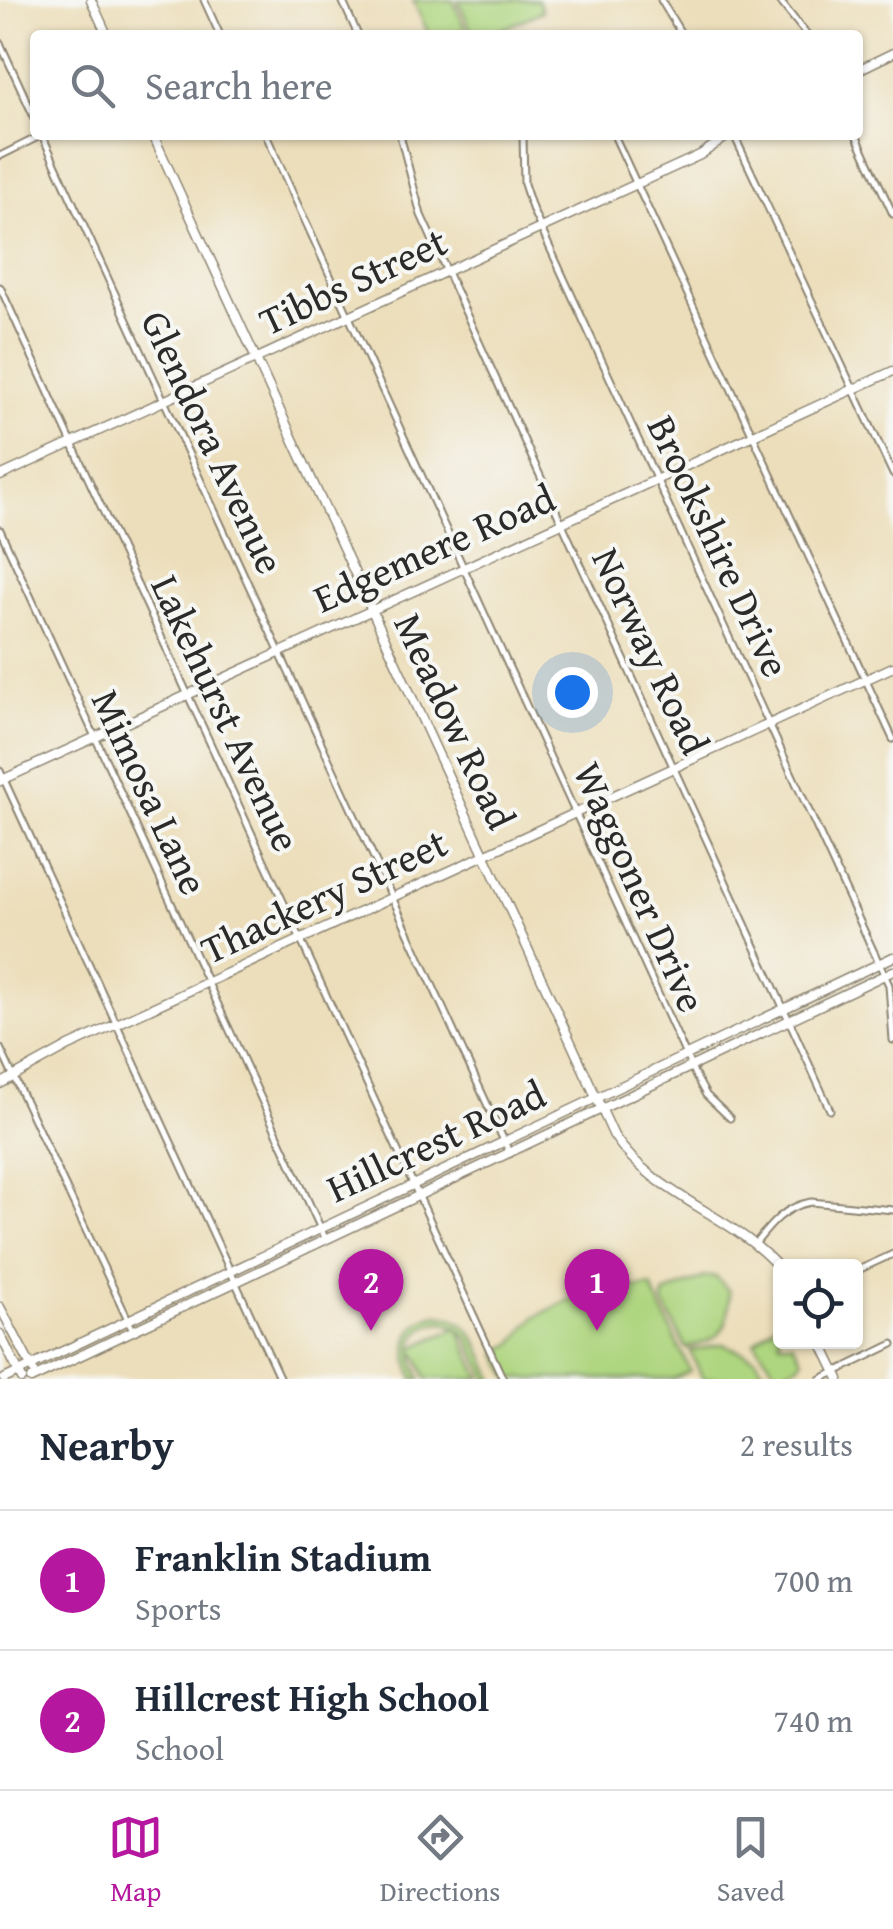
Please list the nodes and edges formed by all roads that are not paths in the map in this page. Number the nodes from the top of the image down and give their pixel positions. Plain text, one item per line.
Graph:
1 (91, 0) edge
2 (204, 0) edge
3 (342, 0) edge
4 (662, 0) edge
5 (779, 0) edge
6 (105, 30) edge
7 (218, 30) edge
8 (356, 30) edge
9 (679, 30) edge
10 (804, 30) edge
11 (0, 43) edge
12 (893, 53) edge
13 (863, 68) edge
14 (30, 108) edge
15 (33, 140) edge
16 (45, 140) edge
17 (155, 140) edge
18 (268, 140) edge
19 (401, 140) edge
20 (522, 140) edge
21 (616, 140) edge
22 (724, 140) edge
23 (734, 140) edge
24 (858, 140) edge
25 (0, 156) edge
26 (638, 183) junction
27 (893, 214) edge
28 (540, 228) junction
29 (447, 270) junction
30 (0, 287) edge
31 (349, 315) junction
32 (256, 359) junction
33 (893, 371) edge
34 (854, 389) junction
35 (163, 402) junction
36 (754, 435) junction
37 (72, 444) junction
38 (893, 474) edge
39 (0, 476) edge
40 (658, 479) junction
41 (562, 523) junction
42 (0, 530) edge
43 (464, 568) junction
44 (371, 610) junction
45 (279, 652) junction
46 (893, 667) edge
47 (866, 680) junction
48 (188, 695) junction
49 (770, 724) junction
50 (95, 737) junction
51 (893, 739) edge
52 (674, 768) junction
53 (1, 777) edge
54 (576, 813) junction
55 (484, 856) junction
56 (392, 898) junction
57 (300, 940) junction
58 (893, 957) edge
59 (879, 964) junction
60 (889, 973) edge
61 (208, 982) junction
62 (784, 1010) junction
63 (789, 1021) junction
64 (116, 1025) junction
65 (893, 1040) edge
66 (0, 1048) edge
67 (689, 1062) junction
68 (14, 1077) junction
69 (0, 1084) edge
70 (596, 1100) junction
71 (601, 1110) junction
72 (830, 1110) dead end
73 (730, 1118) dead end
74 (504, 1142) junction
75 (510, 1154) junction
76 (413, 1186) junction
77 (418, 1196) junction
78 (893, 1210) edge
79 (320, 1228) junction
80 (326, 1240) junction
81 (754, 1244) junction
82 (893, 1254) edge
83 (773, 1262) edge
84 (863, 1268) edge
85 (230, 1271) junction
86 (235, 1282) junction
87 (0, 1306) edge
88 (128, 1320) junction
89 (134, 1331) junction
90 (0, 1334) edge
91 (893, 1344) edge
92 (824, 1349) edge
93 (31, 1367) junction
94 (21, 1376) edge
95 (837, 1376) edge
96 (35, 1378) edge
97 (4, 1379) edge
98 (280, 1379) edge
99 (503, 1379) edge
100 (821, 1379) edge

1 - 6 street
2 - 7 street
3 - 8 street
4 - 9 street
5 - 10 street
11 - 14 street
12 - 13 street
15 - 25 street
16 - 35 street, Glendora Avenue
17 - 32 street, Meadow Road
18 - 31 street, Waggoner Drive
19 - 29 street, Norway Road
20 - 28 street, Brookshire Drive
21 - 26 street
22 - 26 street, Tibbs Street
23 - 34 street
24 - 27 street
26 - 28 street, Tibbs Street
26 - 36 street
28 - 29 street, Tibbs Street
28 - 40 street, Brookshire Drive
29 - 31 street, Tibbs Street
29 - 41 street, Norway Road
30 - 37 street, Lakehurst Avenue
31 - 32 street, Tibbs Street
31 - 43 street, Waggoner Drive
32 - 35 street, Tibbs Street
32 - 44 street, Meadow Road
33 - 34 street, Edgemere Road
34 - 36 street, Edgemere Road
34 - 38 street
35 - 37 street, Tibbs Street
35 - 45 street, Glendora Avenue
36 - 40 street, Edgemere Road
36 - 47 street
37 - 39 street, Tibbs Street
37 - 48 street, Lakehurst Avenue
40 - 41 street, Edgemere Road
40 - 49 street, Brookshire Drive
41 - 43 street, Edgemere Road
41 - 52 street, Norway Road
42 - 50 street, Mimosa Lane
43 - 44 street, Edgemere Road
43 - 54 street, Waggoner Drive
44 - 45 street, Edgemere Road
44 - 55 street, Meadow Road
45 - 48 street, Edgemere Road
45 - 56 street, Glendora Avenue
46 - 47 street, Thackery Street
47 - 49 street, Thackery Street
47 - 51 street
48 - 50 street, Edgemere Road
48 - 57 street, Lakehurst Avenue
49 - 52 street, Thackery Street
49 - 59 street, Brookshire Drive
50 - 53 street, Edgemere Road
50 - 61 street, Mimosa Lane
52 - 54 street, Thackery Street
52 - 62 street, Norway Road
53 - 64 street
54 - 55 street, Thackery Street
54 - 67 street, Waggoner Drive
55 - 56 street, Thackery Street
55 - 70 street, Meadow Road
56 - 57 street, Thackery Street
56 - 74 street, Glendora Avenue
57 - 61 street, Thackery Street
57 - 76 street, Lakehurst Avenue
58 - 59 street, Hillcrest Road
59 - 60 street, Brookshire Drive
59 - 62 street, Hillcrest Road
60 - 63 street, Hillcrest Road
60 - 65 street
61 - 64 street, Thackery Street
61 - 79 street, Mimosa Lane
62 - 63 street, Norway Road
62 - 67 street, Hillcrest Road
63 - 67 street, Hillcrest Road
63 - 72 street, Norway Road
64 - 68 street, Thackery Street
64 - 85 street
66 - 68 street
67 - 70 street, Hillcrest Road
67 - 71 street, Hillcrest Road
67 - 73 street, Waggoner Drive
68 - 69 street, Thackery Street
68 - 88 street
70 - 71 street, Meadow Road
70 - 74 street, Hillcrest Road
71 - 75 street, Hillcrest Road
71 - 81 street, Meadow Road
74 - 75 street, Glendora Avenue
74 - 76 street, Hillcrest Road
75 - 77 street, Hillcrest Road
76 - 77 street, Lakehurst Avenue
76 - 79 street, Hillcrest Road
77 - 80 street, Hillcrest Road
77 - 99 street, Lakehurst Avenue
78 - 81 street
79 - 80 street, Mimosa Lane
79 - 85 street, Hillcrest Road
80 - 86 street, Hillcrest Road
81 - 83 street, Meadow Road
82 - 84 street
85 - 86 street
85 - 88 street, Hillcrest Road
86 - 89 street, Hillcrest Road
86 - 98 street
87 - 93 street
88 - 89 street
88 - 93 street, Hillcrest Road
89 - 96 street, Hillcrest Road
90 - 94 street
91 - 95 street
92 - 95 street
93 - 94 street, Hillcrest Road
93 - 96 street
94 - 97 street, Hillcrest Road
95 - 100 street

